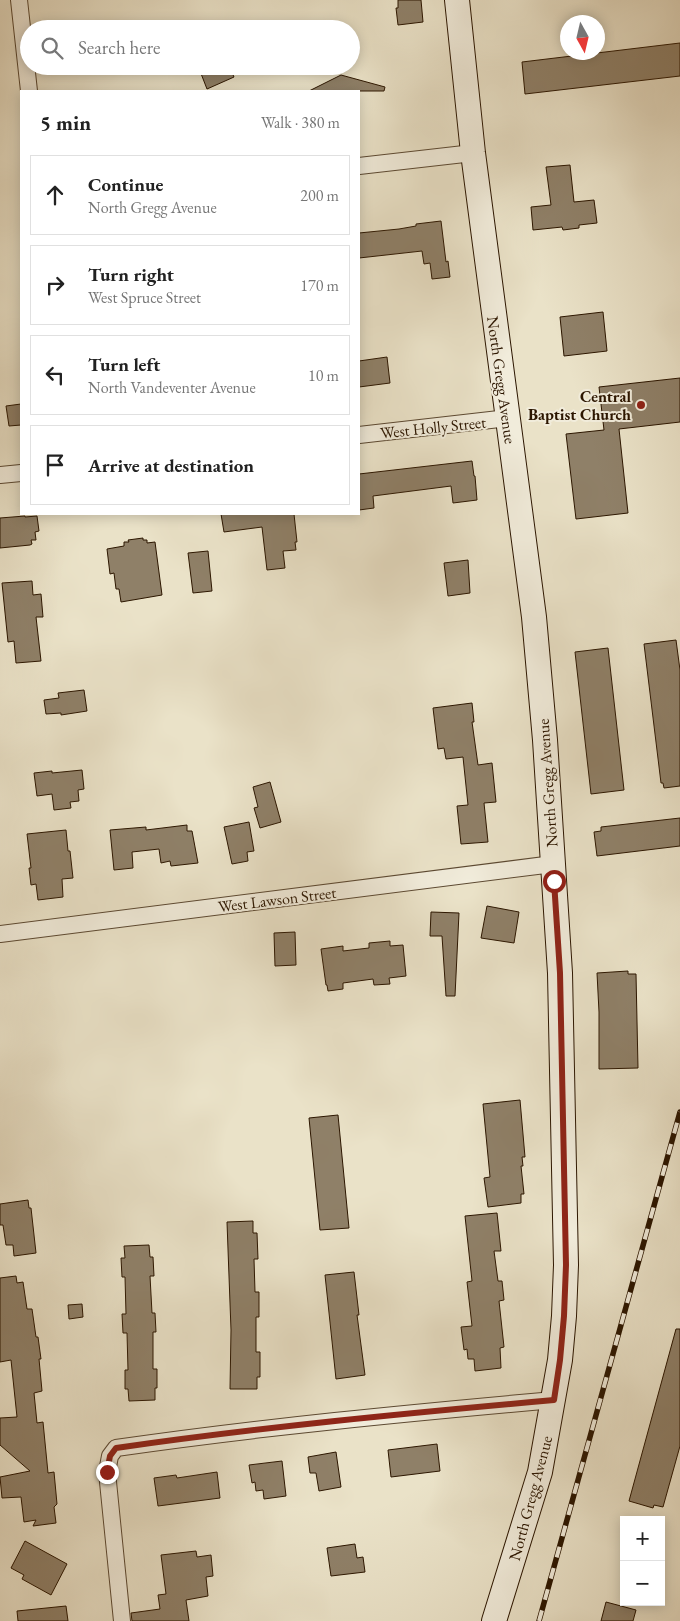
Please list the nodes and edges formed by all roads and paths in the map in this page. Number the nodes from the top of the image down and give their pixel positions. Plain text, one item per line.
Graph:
1 (19, 0) edge
2 (457, 0) edge
3 (21, 20) edge
4 (27, 75) edge
5 (29, 90) edge
6 (473, 153) junction
7 (360, 166) edge
8 (508, 418) junction
9 (360, 435) edge
10 (20, 473) edge
11 (0, 475) edge
12 (553, 864) junction
13 (0, 929) edge
14 (554, 1400) junction
15 (122, 1621) edge
16 (494, 1621) edge

1 - 3 street
2 - 6 main road, North Gregg Avenue
4 - 5 street
6 - 7 street
6 - 8 main road, North Gregg Avenue
8 - 9 street, West Holly Street
8 - 12 main road, North Gregg Avenue
10 - 11 street
12 - 13 street, West Lawson Street
12 - 14 main road, North Gregg Avenue
14 - 15 street
14 - 16 main road, North Gregg Avenue

